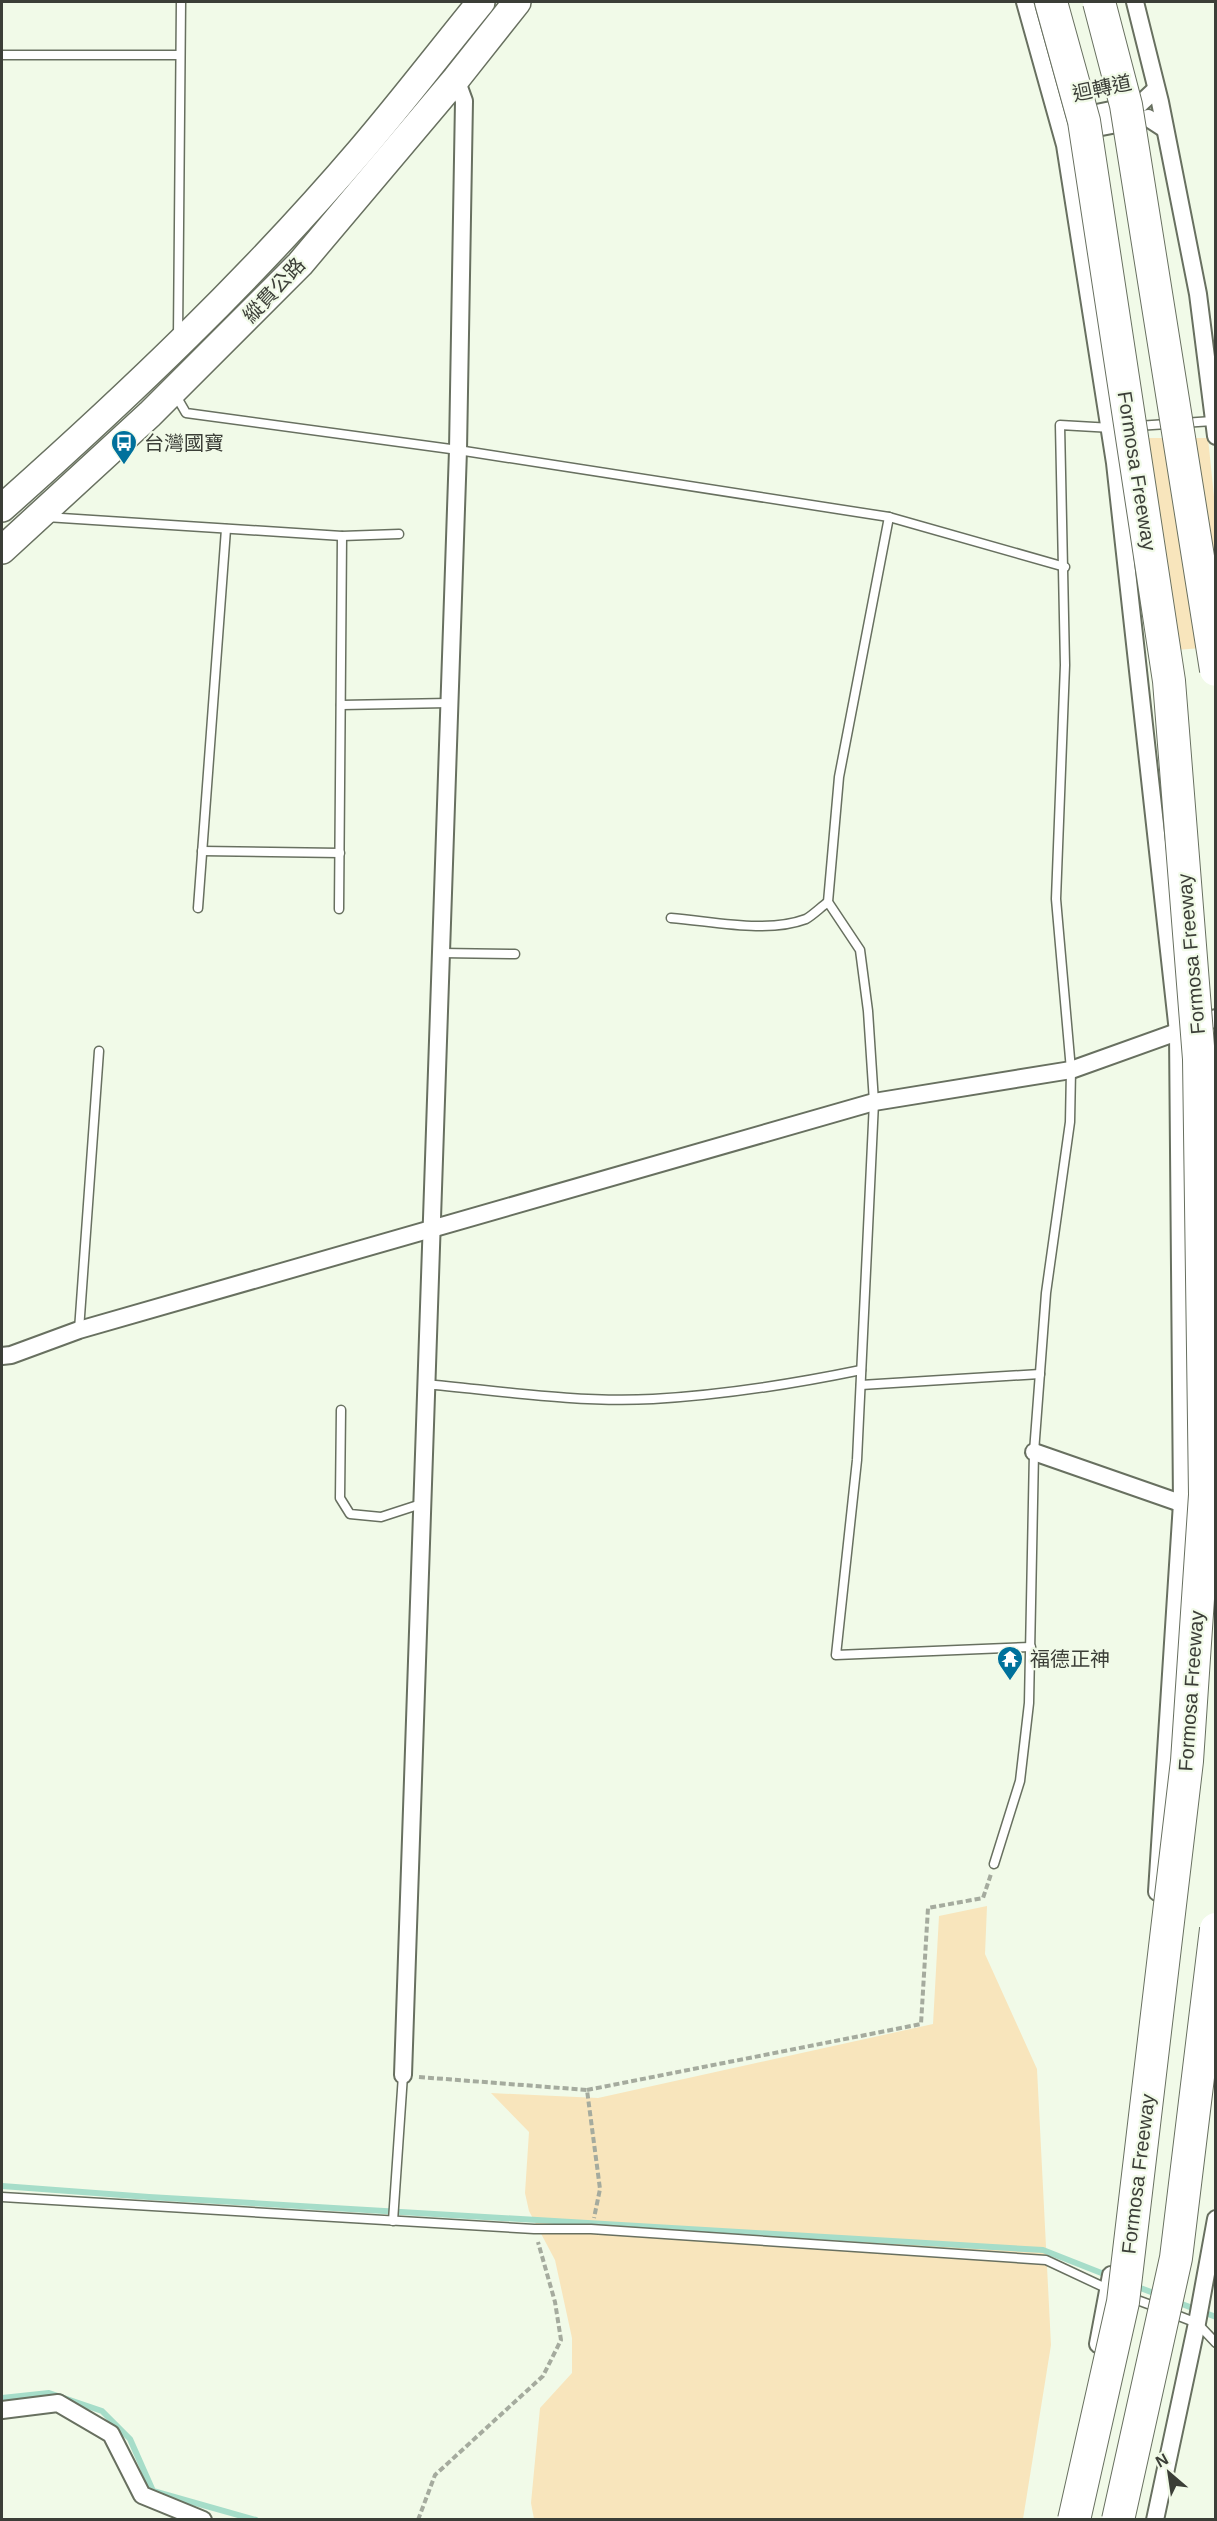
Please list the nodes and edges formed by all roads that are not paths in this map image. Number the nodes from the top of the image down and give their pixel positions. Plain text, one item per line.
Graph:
1 (181, 2) edge
2 (481, 2) edge
3 (517, 2) edge
4 (1025, 2) edge
5 (1051, 2) edge
6 (1099, 2) edge
7 (1135, 2) edge
8 (2, 55) edge
9 (180, 55) junction
10 (456, 79) junction
11 (1156, 89) junction
12 (1055, 108) junction
13 (1165, 129) junction
14 (1065, 144) junction
15 (177, 352) junction
16 (173, 384) junction
17 (1109, 428) junction
18 (1214, 429) edge
19 (458, 450) junction
20 (6, 508) edge
21 (36, 516) junction
22 (889, 517) junction
23 (226, 529) junction
24 (399, 534) dead end
25 (342, 536) junction
26 (2, 550) edge
27 (1065, 567) junction
28 (1215, 670) edge
29 (449, 703) junction
30 (341, 705) junction
31 (202, 851) junction
32 (340, 853) junction
33 (828, 902) junction
34 (198, 908) dead end
35 (339, 909) dead end
36 (671, 918) dead end
37 (440, 953) junction
38 (515, 954) dead end
39 (1215, 1018) edge
40 (1178, 1032) junction
41 (99, 1052) dead end
42 (1071, 1070) junction
43 (874, 1102) junction
44 (430, 1227) junction
45 (79, 1330) junction
46 (2, 1356) edge
47 (861, 1370) junction
48 (1040, 1374) junction
49 (425, 1384) junction
50 (861, 1385) junction
51 (341, 1410) dead end
52 (1034, 1452) junction
53 (1182, 1503) junction
54 (421, 1504) junction
55 (1215, 1515) edge
56 (1031, 1647) junction
57 (994, 1864) road end
58 (1215, 1929) edge
59 (403, 2075) joint
60 (2, 2197) edge
61 (1215, 2219) edge
62 (393, 2220) junction
63 (1109, 2290) junction
64 (1197, 2323) junction
65 (1215, 2343) edge
66 (2, 2410) edge
67 (203, 2520) edge
68 (1061, 2520) edge
69 (1074, 2520) edge
70 (1118, 2520) edge
71 (1155, 2520) edge

1 - 9 lane
2 - 15 main road, 縱貫公路
3 - 10 main road, 縱貫公路
4 - 12 street
5 - 69 highway, Formosa Freeway, bridge
6 - 28 highway, bridge
7 - 11 street
8 - 9 lane
9 - 15 lane
10 - 16 main road, 縱貫公路
10 - 19 street
11 - 12 street, 迴轉道
11 - 13 street
12 - 14 street
13 - 14 street, 迴轉道
13 - 18 street
14 - 17 street
15 - 20 main road, 縱貫公路
16 - 19 lane
16 - 21 main road, 縱貫公路
17 - 18 lane
17 - 27 lane
17 - 40 street
19 - 22 lane
19 - 29 street
21 - 23 lane
21 - 26 main road, 縱貫公路
22 - 27 lane
22 - 33 lane
23 - 25 lane
23 - 31 lane
24 - 25 lane
25 - 30 lane
27 - 42 lane
29 - 30 lane
29 - 37 street
30 - 32 lane
31 - 32 lane
31 - 34 lane
32 - 35 lane
33 - 36 lane
33 - 43 lane
37 - 38 lane
37 - 44 street
39 - 40 street
40 - 42 street
40 - 53 street
41 - 45 lane
42 - 43 street
42 - 48 lane
43 - 44 street
43 - 47 lane
44 - 45 street
44 - 49 street
45 - 46 street
47 - 49 lane
47 - 50 lane
48 - 50 lane
48 - 52 lane
49 - 54 street
50 - 56 lane
51 - 54 lane
52 - 53 street
52 - 56 lane
53 - 55 street
53 - 63 street
54 - 59 street
56 - 57 lane
58 - 70 highway, bridge
59 - 62 lane
60 - 62 lane
61 - 64 street
62 - 63 lane
63 - 64 lane
63 - 68 street
64 - 65 lane
64 - 71 street
66 - 67 street

